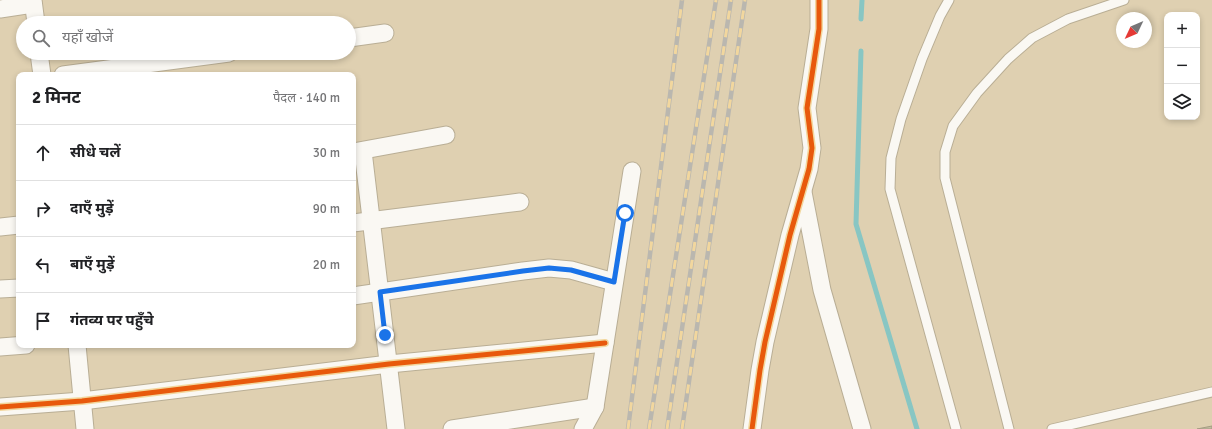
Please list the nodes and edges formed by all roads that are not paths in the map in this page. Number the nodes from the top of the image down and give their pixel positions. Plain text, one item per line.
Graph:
1 (819, 0) edge
2 (949, 0) edge
3 (1124, 0) edge
4 (33, 2) edge
5 (0, 9) edge
6 (35, 16) edge
7 (385, 33) dead end
8 (356, 37) edge
9 (40, 60) edge
10 (176, 60) edge
11 (42, 72) edge
12 (86, 72) edge
13 (446, 135) dead end
14 (358, 151) edge
15 (632, 171) dead end
16 (803, 188) junction
17 (520, 202) dead end
18 (371, 221) junction
19 (356, 223) edge
20 (16, 225) edge
21 (0, 227) edge
22 (614, 282) junction
23 (16, 288) edge
24 (0, 290) edge
25 (380, 292) junction
26 (356, 296) edge
27 (605, 343) junction
28 (16, 346) edge
29 (0, 347) edge
30 (77, 348) edge
31 (389, 364) junction
32 (1212, 392) edge
33 (82, 401) junction
34 (0, 407) edge
35 (595, 407) junction
36 (85, 429) edge
37 (396, 429) edge
38 (452, 429) edge
39 (583, 429) edge
40 (752, 429) edge
41 (862, 429) edge
42 (956, 429) edge
43 (1009, 429) edge
44 (1052, 429) edge

1 - 16 street
2 - 42 lane
3 - 43 lane
4 - 5 street
4 - 6 street
7 - 8 street
9 - 11 street
10 - 12 street
13 - 14 street
14 - 18 street
15 - 22 street
16 - 40 street
16 - 41 street
17 - 18 street
18 - 19 street
18 - 25 street
20 - 21 street
22 - 25 street
22 - 27 street
23 - 24 street
25 - 26 street
25 - 31 street
27 - 31 street
27 - 35 street
28 - 29 street
30 - 33 street
31 - 33 street
31 - 37 street
32 - 44 lane
33 - 34 street
33 - 36 street
35 - 38 street
35 - 39 street

